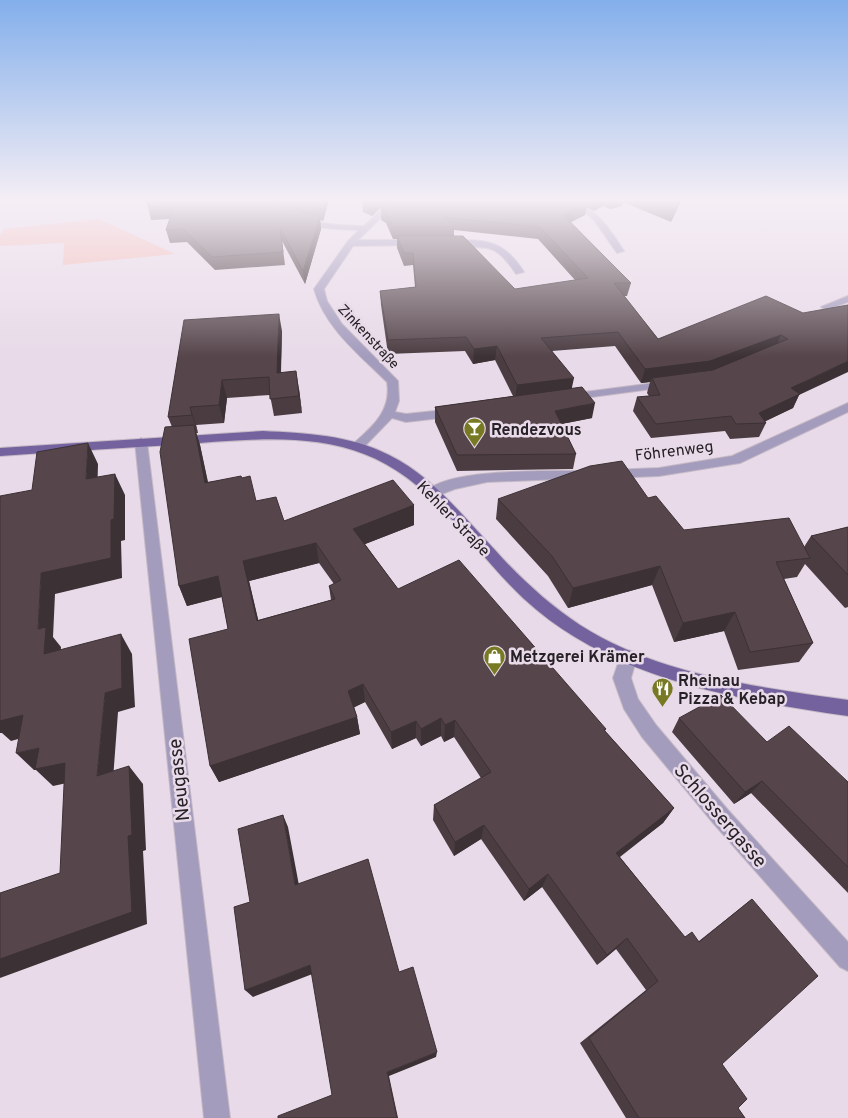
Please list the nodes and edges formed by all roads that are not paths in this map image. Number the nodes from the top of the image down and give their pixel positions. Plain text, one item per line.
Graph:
1 (345, 252) edge
2 (505, 252) edge
3 (519, 272) dead end
4 (848, 299) edge
5 (826, 307) edge
6 (682, 383) edge
7 (561, 398) edge
8 (848, 407) edge
9 (468, 410) edge
10 (389, 414) junction
11 (142, 442) junction
12 (357, 447) junction
13 (0, 452) edge
14 (434, 492) junction
15 (628, 657) junction
16 (848, 708) edge
17 (848, 959) edge
18 (217, 1118) edge

1 - 10 street, Zinkenstraße
2 - 3 street
4 - 5 street
6 - 7 street
8 - 14 street, Föhrenweg
9 - 10 street
10 - 12 street
11 - 12 main road, Kehler Straße
11 - 13 main road, Kehler Straße
11 - 18 street, Neugasse
12 - 14 main road, Kehler Straße
14 - 15 main road, Kehler Straße
15 - 16 main road, Kehler Straße
15 - 17 street, Schlossergasse

